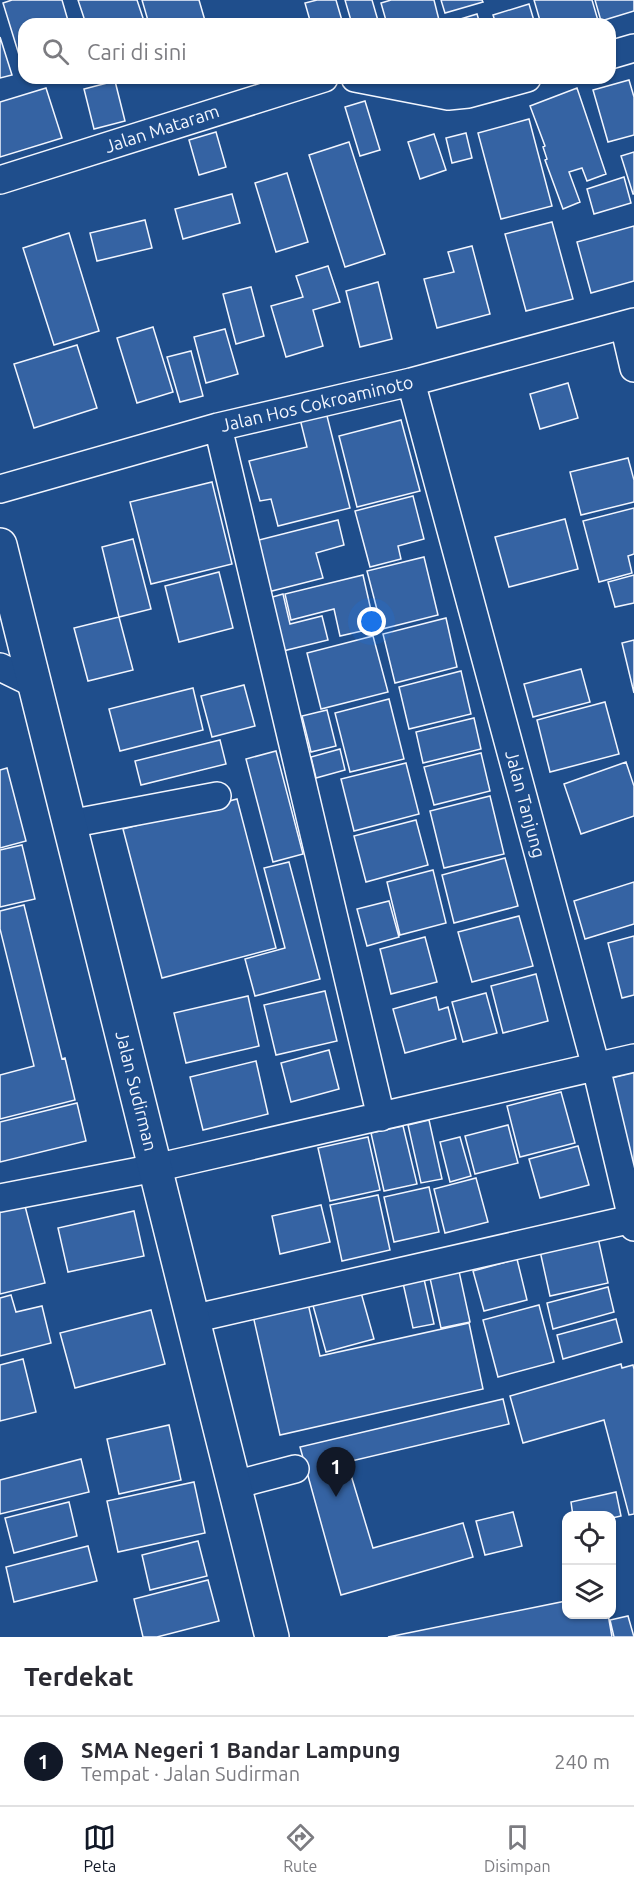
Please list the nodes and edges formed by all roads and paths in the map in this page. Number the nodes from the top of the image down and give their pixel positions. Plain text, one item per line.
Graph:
1 (634, 48) edge
2 (616, 53) edge
3 (305, 84) edge
4 (386, 84) edge
5 (505, 84) edge
6 (0, 180) edge
7 (629, 324) edge
8 (634, 368) edge
9 (411, 382) junction
10 (218, 427) junction
11 (0, 489) edge
12 (0, 545) edge
13 (0, 667) edge
14 (35, 684) junction
15 (217, 796) dead end
16 (69, 824) junction
17 (634, 1059) edge
18 (596, 1067) junction
19 (381, 1117) junction
20 (155, 1168) junction
21 (0, 1198) edge
22 (633, 1223) edge
23 (192, 1319) junction
24 (295, 1468) dead end
25 (234, 1485) junction
26 (272, 1637) edge

1 - 2 street
3 - 6 street, Jalan Mataram
4 - 5 street
7 - 8 street
7 - 9 street, Jalan Hos Cokroaminoto
9 - 10 street, Jalan Hos Cokroaminoto
9 - 18 street, Jalan Tanjung
10 - 11 street, Jalan Hos Cokroaminoto
10 - 19 street
12 - 14 main road, Jalan Sudirman
13 - 14 street
14 - 16 main road, Jalan Sudirman
15 - 16 street
16 - 20 main road, Jalan Sudirman
17 - 18 street
18 - 19 street
18 - 22 street, Jalan Tanjung
19 - 20 street
20 - 21 street
20 - 23 main road, Jalan Sudirman
22 - 23 street
23 - 25 main road, Jalan Sudirman
24 - 25 street
25 - 26 main road, Jalan Sudirman

